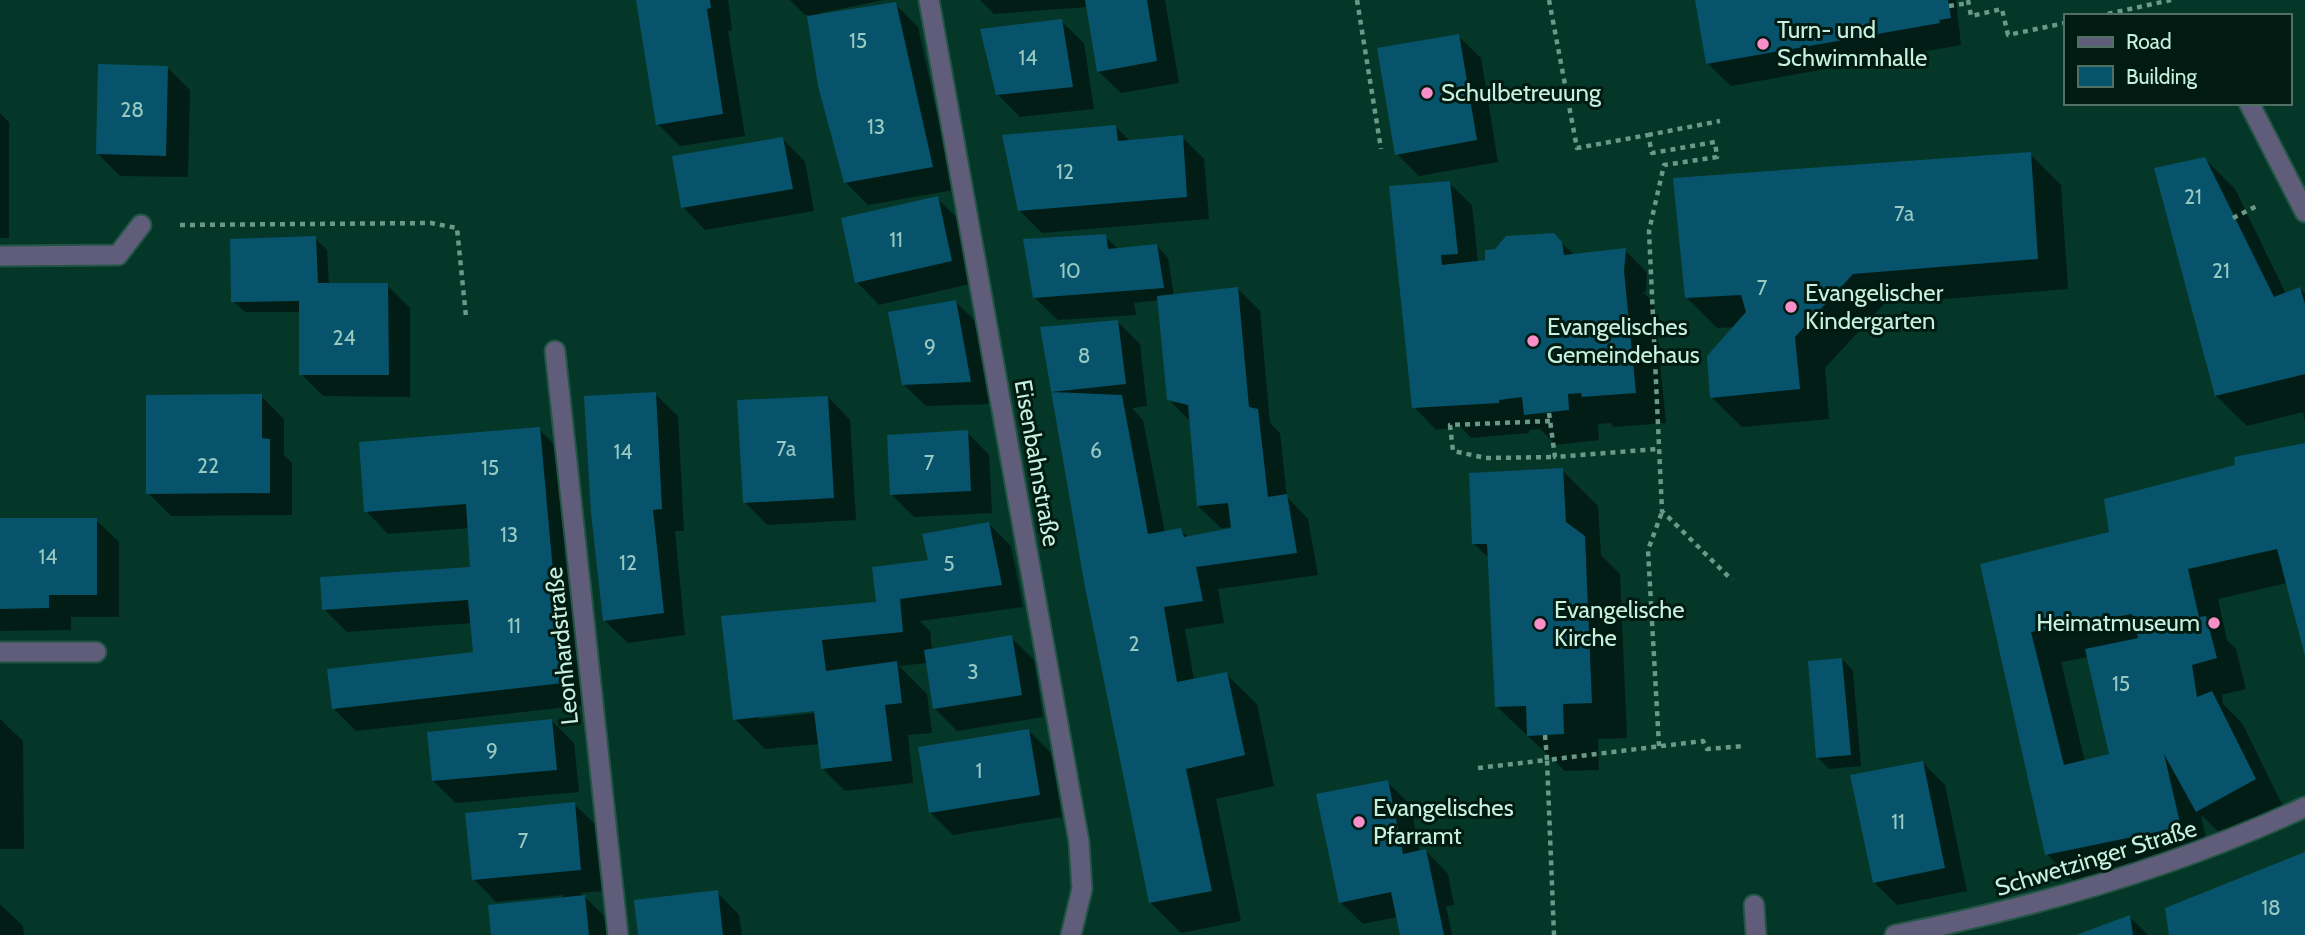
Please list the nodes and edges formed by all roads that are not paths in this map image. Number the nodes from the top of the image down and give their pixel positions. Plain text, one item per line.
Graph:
1 (929, 0) edge
2 (2250, 105) edge
3 (2305, 212) edge
4 (141, 225) road end
5 (0, 256) edge
6 (555, 351) dead end
7 (0, 652) edge
8 (96, 652) dead end
9 (2305, 807) edge
10 (1754, 905) dead end
11 (618, 935) edge
12 (1071, 935) edge
13 (1756, 935) edge
14 (1895, 935) edge

1 - 12 street, Eisenbahnstraße
2 - 3 street
4 - 5 street
6 - 11 street, Leonhardstraße
7 - 8 street
9 - 14 street, Schwetzinger Straße
10 - 13 street

